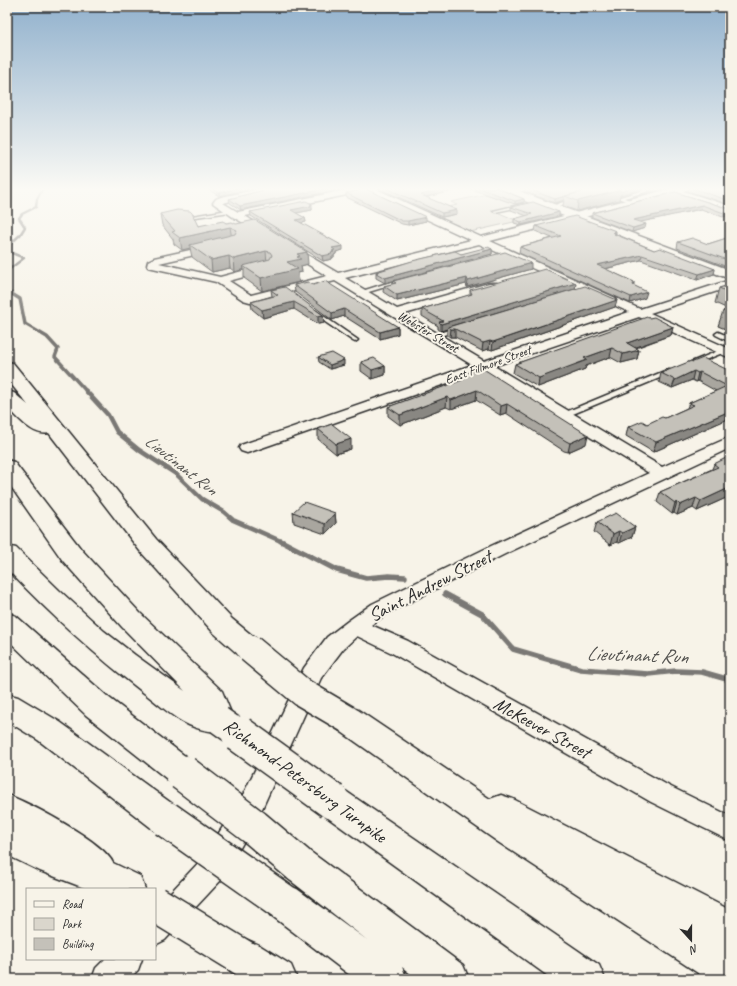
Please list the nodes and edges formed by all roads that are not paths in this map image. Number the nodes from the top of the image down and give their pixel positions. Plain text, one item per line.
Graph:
1 (267, 234) edge
2 (465, 234) edge
3 (507, 234) edge
4 (622, 234) edge
5 (480, 241) junction
6 (224, 245) edge
7 (268, 268) edge
8 (545, 270) junction
9 (530, 275) edge
10 (730, 275) edge
11 (338, 277) junction
12 (411, 278) edge
13 (220, 280) junction
14 (508, 281) edge
15 (730, 283) edge
16 (362, 292) junction
17 (308, 307) edge
18 (395, 312) junction
19 (640, 313) junction
20 (465, 327) edge
21 (718, 334) dead end
22 (434, 336) junction
23 (355, 340) dead end
24 (730, 340) edge
25 (727, 352) edge
26 (485, 366) junction
27 (7, 367) edge
28 (7, 397) edge
29 (565, 414) junction
30 (730, 442) edge
31 (247, 448) dead end
32 (7, 466) edge
33 (87, 468) junction
34 (662, 474) junction
35 (7, 554) edge
36 (7, 623) edge
37 (355, 626) junction
38 (7, 706) edge
39 (219, 720) junction
40 (403, 756) junction
41 (7, 810) edge
42 (730, 829) edge
43 (7, 837) edge
44 (120, 885) edge
45 (156, 921) edge
46 (156, 922) edge
47 (730, 930) edge
48 (126, 960) edge
49 (730, 971) edge
50 (108, 979) edge
51 (277, 979) edge
52 (387, 979) edge
53 (450, 979) edge
54 (585, 979) edge

1 - 11 street, Webster Street
2 - 5 street
3 - 5 street
4 - 10 main road
5 - 8 street
5 - 11 street
6 - 13 street
7 - 13 street
8 - 9 street
8 - 19 street
11 - 13 street
11 - 16 street, Webster Street
12 - 16 lane
14 - 18 street
15 - 19 street, East Fillmore Street
16 - 18 street, Webster Street
17 - 23 lane
18 - 22 street, Webster Street
19 - 25 street
19 - 26 street, East Fillmore Street
20 - 22 lane
21 - 24 lane
22 - 26 street, Webster Street
25 - 29 lane
26 - 29 street, Webster Street
26 - 31 street, East Fillmore Street
27 - 33 main road
28 - 33 main road
29 - 34 street, Webster Street
30 - 34 street, Saint Andrew Street
32 - 39 main road, Richmond-Petersburg Turnpike
33 - 40 main road, bridge
34 - 37 street, Saint Andrew Street
35 - 39 main road
36 - 53 main road, bridge
37 - 42 street, McKeever Street
37 - 45 street, Saint Andrew Street
38 - 52 main road, bridge
39 - 54 main road, Richmond-Petersburg Turnpike, bridge
40 - 47 main road
40 - 49 main road
41 - 44 main road
43 - 44 main road
46 - 51 main road, bridge
48 - 50 street

